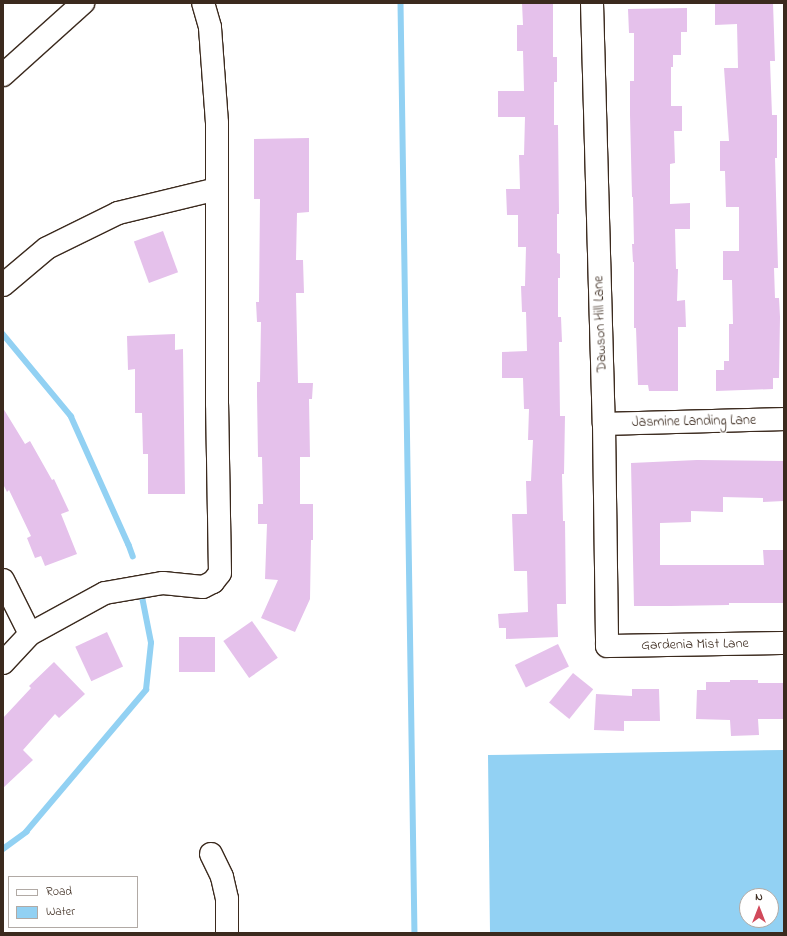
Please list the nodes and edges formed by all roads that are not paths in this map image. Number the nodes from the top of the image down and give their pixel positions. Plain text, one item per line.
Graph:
1 (83, 3) edge
2 (203, 3) edge
3 (592, 3) edge
4 (3, 74) edge
5 (217, 189) junction
6 (3, 285) edge
7 (784, 419) edge
8 (604, 424) junction
9 (3, 580) edge
10 (30, 634) junction
11 (784, 643) edge
12 (607, 646) joint
13 (3, 663) edge
14 (211, 854) dead end
15 (227, 933) edge

1 - 4 street
2 - 5 street
3 - 8 street, Dawson Hill Lane
5 - 6 street
5 - 10 street
7 - 8 street, Jasmine Landing Lane
8 - 12 street, Dawson Hill Lane
9 - 10 street
10 - 13 street
11 - 12 street, Gardenia Mist Lane
14 - 15 street

